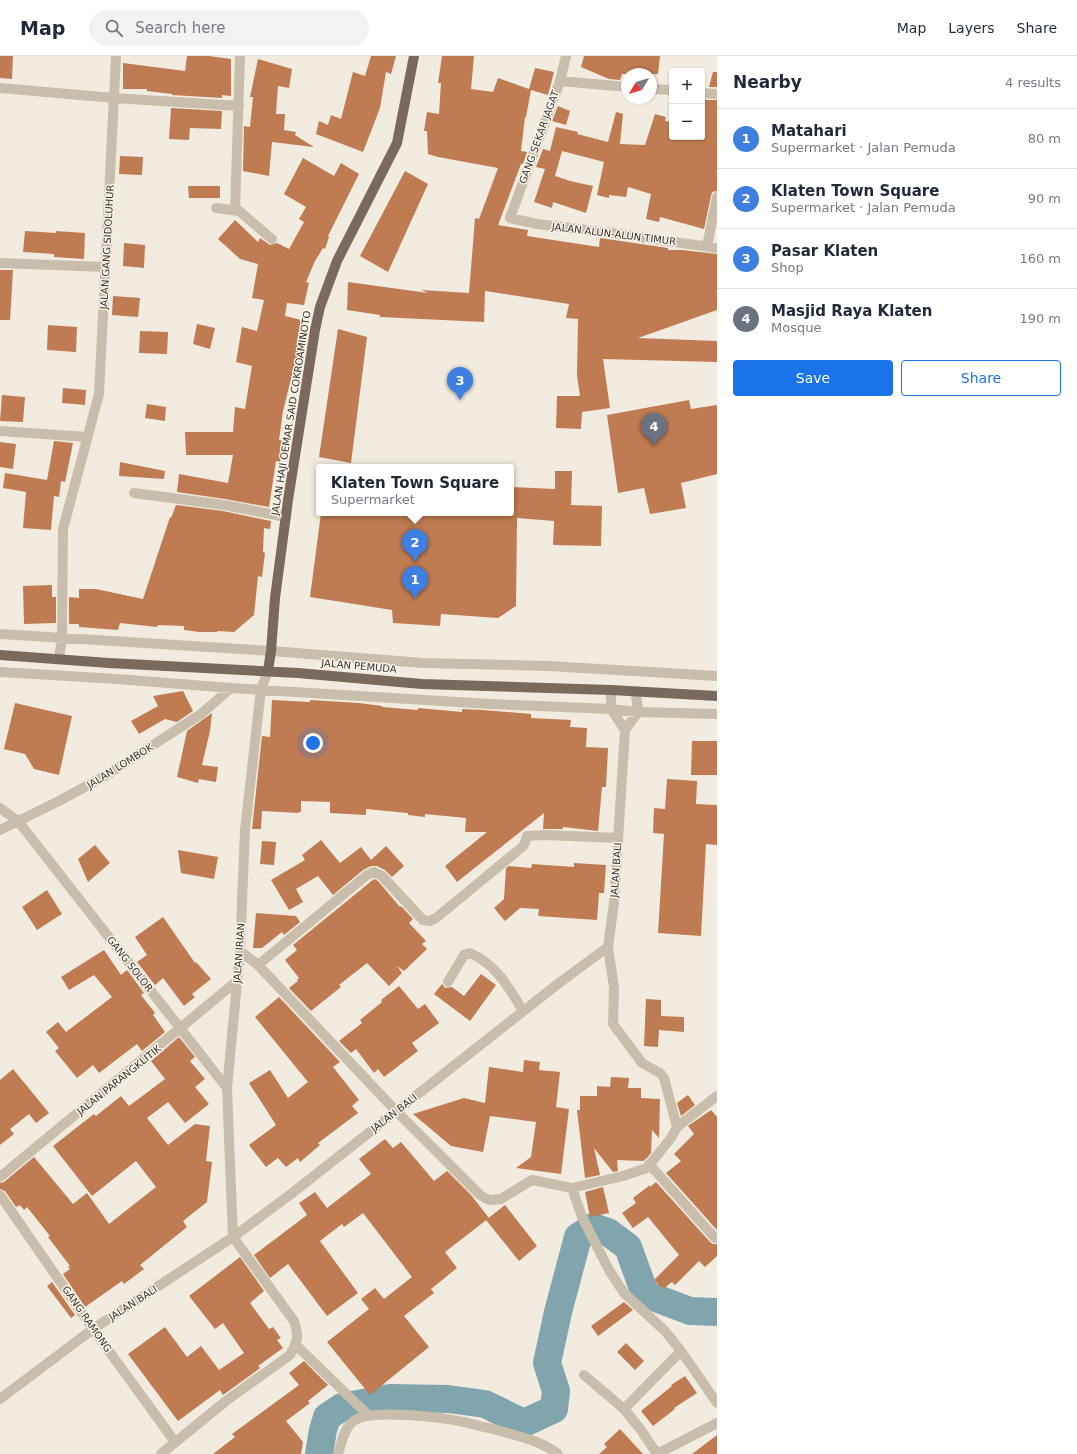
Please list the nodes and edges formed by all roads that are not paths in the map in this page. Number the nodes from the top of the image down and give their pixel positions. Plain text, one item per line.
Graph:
1 (116, 56) edge
2 (240, 56) edge
3 (414, 56) edge
4 (566, 56) edge
5 (560, 81) junction
6 (621, 86) edge
7 (0, 88) edge
8 (657, 89) edge
9 (669, 90) edge
10 (705, 93) edge
11 (717, 94) edge
12 (114, 98) junction
13 (239, 106) junction
14 (717, 197) edge
15 (216, 208) dead end
16 (237, 211) junction
17 (510, 218) joint
18 (272, 239) dead end
19 (712, 247) edge
20 (0, 263) edge
21 (105, 267) junction
22 (0, 431) edge
23 (87, 437) junction
24 (134, 493) dead end
25 (286, 517) junction
26 (0, 634) edge
27 (62, 636) junction
28 (271, 651) junction
29 (0, 655) edge
30 (59, 659) junction
31 (268, 671) junction
32 (0, 672) edge
33 (717, 676) edge
34 (231, 688) junction
35 (261, 689) junction
36 (611, 690) junction
37 (636, 692) junction
38 (717, 696) edge
39 (611, 708) junction
40 (638, 712) junction
41 (717, 714) edge
42 (625, 730) junction
43 (0, 808) edge
44 (20, 824) junction
45 (0, 830) edge
46 (618, 838) junction
47 (608, 947) junction
48 (240, 951) junction
49 (258, 965) junction
50 (237, 981) junction
51 (448, 982) dead end
52 (523, 1011) junction
53 (181, 1029) junction
54 (227, 1088) junction
55 (717, 1096) edge
56 (396, 1111) junction
57 (677, 1127) junction
58 (649, 1164) junction
59 (0, 1177) edge
60 (572, 1188) junction
61 (0, 1195) edge
62 (233, 1237) junction
63 (715, 1238) dead end
64 (93, 1329) junction
65 (296, 1345) junction
66 (681, 1351) junction
67 (584, 1375) dead end
68 (0, 1399) edge
69 (717, 1403) edge
70 (624, 1409) junction
71 (366, 1413) junction
72 (717, 1423) edge
73 (175, 1442) junction
74 (161, 1454) edge
75 (338, 1454) edge
76 (558, 1454) edge
77 (657, 1454) edge

1 - 12 street, JALAN GANG SIDOLUHUR
2 - 13 street
3 - 25 main road, JALAN HAJI OEMAR SAID COKROAMINOTO
4 - 5 street, GANG SEKAR JAGAT
5 - 6 street
5 - 17 street, GANG SEKAR JAGAT
7 - 12 street
8 - 9 street
10 - 11 street
12 - 13 street
12 - 21 street, JALAN GANG SIDOLUHUR
13 - 16 street
14 - 19 street
15 - 16 street
16 - 18 street
17 - 19 street, JALAN ALUN-ALUN TIMUR
20 - 21 street
21 - 23 street, JALAN GANG SIDOLUHUR
22 - 23 street
23 - 27 street, JALAN GANG SIDOLUHUR
24 - 25 street
25 - 28 main road, JALAN HAJI OEMAR SAID COKROAMINOTO
26 - 27 street
27 - 28 street
27 - 30 street, JALAN GANG SIDOLUHUR
28 - 31 main road, JALAN HAJI OEMAR SAID COKROAMINOTO
28 - 33 street
29 - 30 main road, JALAN PEMUDA
30 - 31 main road, JALAN PEMUDA
31 - 35 street, JALAN IRIAN
31 - 36 main road, JALAN PEMUDA
32 - 34 street
34 - 35 street
34 - 44 street, JALAN LOMBOK
35 - 39 street
35 - 48 street, JALAN IRIAN
36 - 37 main road, JALAN PEMUDA
36 - 39 street
37 - 38 main road, JALAN PEMUDA
37 - 40 street
39 - 40 street
39 - 42 street
40 - 41 street
40 - 42 street
42 - 46 street, JALAN BALI
43 - 44 street, GANG SOLOR
44 - 45 street, JALAN LOMBOK
44 - 53 street, GANG SOLOR
46 - 47 street, JALAN BALI
46 - 49 street
47 - 52 street, JALAN BALI
47 - 57 street
48 - 49 street
48 - 50 street, JALAN IRIAN
49 - 56 street
50 - 53 street, JALAN PARANGKLITIK
50 - 54 street, JALAN IRIAN
51 - 52 street
52 - 56 street, JALAN BALI
53 - 54 street, GANG SOLOR
53 - 59 street, JALAN PARANGKLITIK
54 - 62 street, JALAN IRIAN
55 - 57 street
56 - 60 street
56 - 62 street, JALAN BALI
57 - 58 street
58 - 60 street
58 - 63 street
60 - 66 street
61 - 64 street, GANG RAMONG
62 - 64 street, JALAN BALI
62 - 65 street
64 - 68 street, JALAN BALI
64 - 73 street, GANG RAMONG
65 - 71 street
65 - 73 street
66 - 69 street
66 - 70 street
67 - 70 street
70 - 77 street
71 - 75 street
71 - 76 street
72 - 77 street
73 - 74 street

